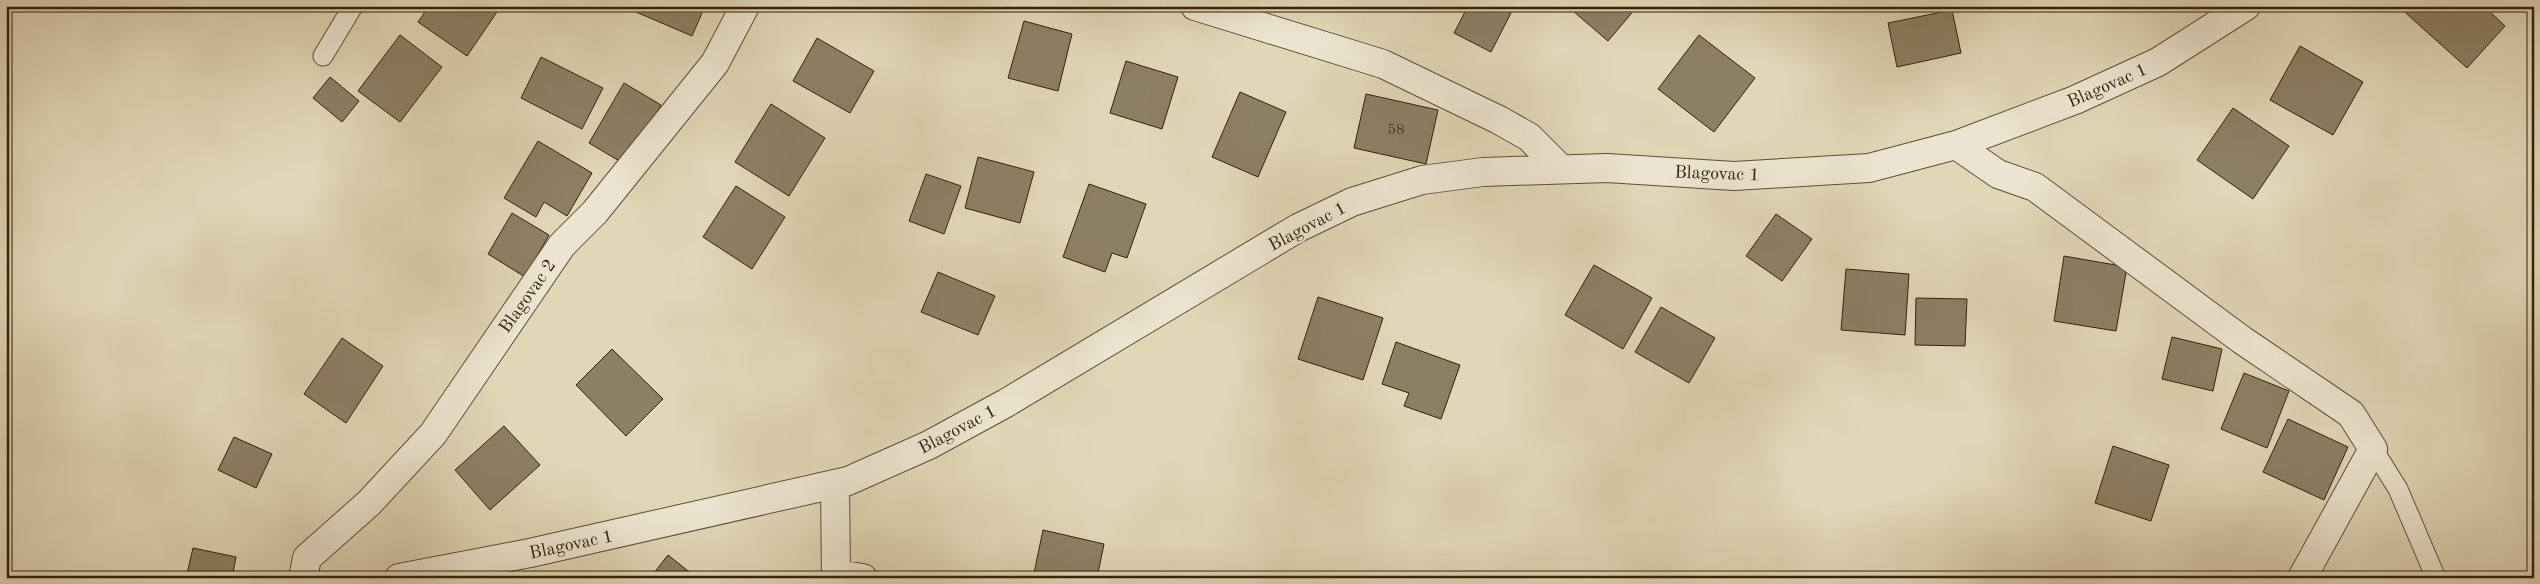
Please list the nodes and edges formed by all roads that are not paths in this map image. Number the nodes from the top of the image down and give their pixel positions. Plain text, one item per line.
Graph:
1 (353, 6) edge
2 (745, 6) edge
3 (1194, 6) edge
4 (2246, 6) edge
5 (323, 56) dead end
6 (1956, 145) junction
7 (1561, 169) junction
8 (2373, 449) junction
9 (835, 484) junction
10 (836, 576) edge
11 (302, 578) edge
12 (399, 578) edge
13 (863, 578) edge
14 (2302, 578) edge
15 (2436, 578) edge

1 - 5 lane
2 - 11 street, Blagovac 2
3 - 7 street
4 - 6 street, Blagovac 1
6 - 7 street, Blagovac 1
6 - 8 street
7 - 9 street, Blagovac 1
8 - 14 street
8 - 15 lane
9 - 10 street
9 - 12 street, Blagovac 1
10 - 13 street

